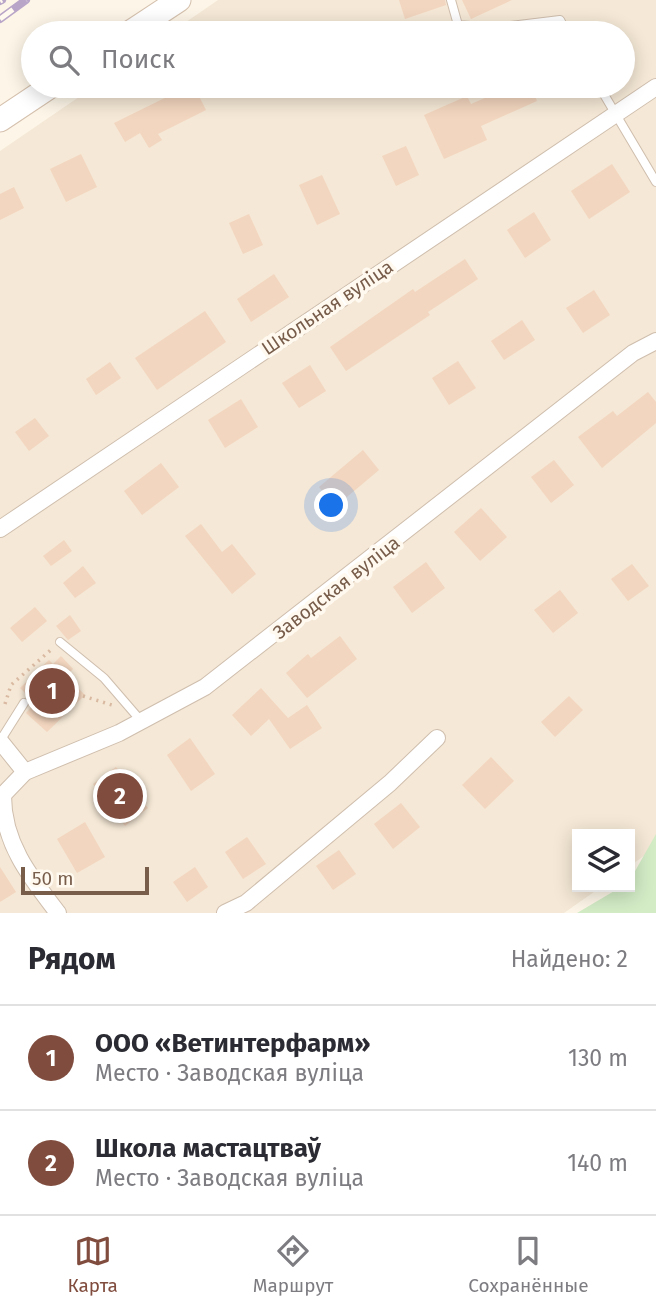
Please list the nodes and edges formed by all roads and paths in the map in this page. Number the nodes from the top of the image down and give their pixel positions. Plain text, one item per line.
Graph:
1 (178, 0) edge
2 (451, 0) edge
3 (147, 21) edge
4 (457, 21) edge
5 (656, 87) edge
6 (33, 98) edge
7 (605, 98) edge
8 (615, 114) junction
9 (0, 120) edge
10 (656, 182) edge
11 (656, 341) edge
12 (0, 529) edge
13 (60, 642) joint
14 (2, 703) edge
15 (24, 704) dead end
16 (10, 707) dead end
17 (142, 722) junction
18 (437, 738) dead end
19 (0, 741) edge
20 (25, 772) junction
21 (1, 797) edge
22 (58, 913) edge
23 (225, 913) edge

1 - 3 main road
2 - 4 lane
5 - 8 street, Школьная вуліца
6 - 9 main road
7 - 8 lane
8 - 10 lane
8 - 12 street, Школьная вуліца
11 - 17 street, Заводская вуліца
13 - 14 path
13 - 17 lane
14 - 16 path
15 - 19 lane
17 - 20 street, Заводская вуліца
18 - 23 street
19 - 20 street
20 - 21 street
21 - 22 street

